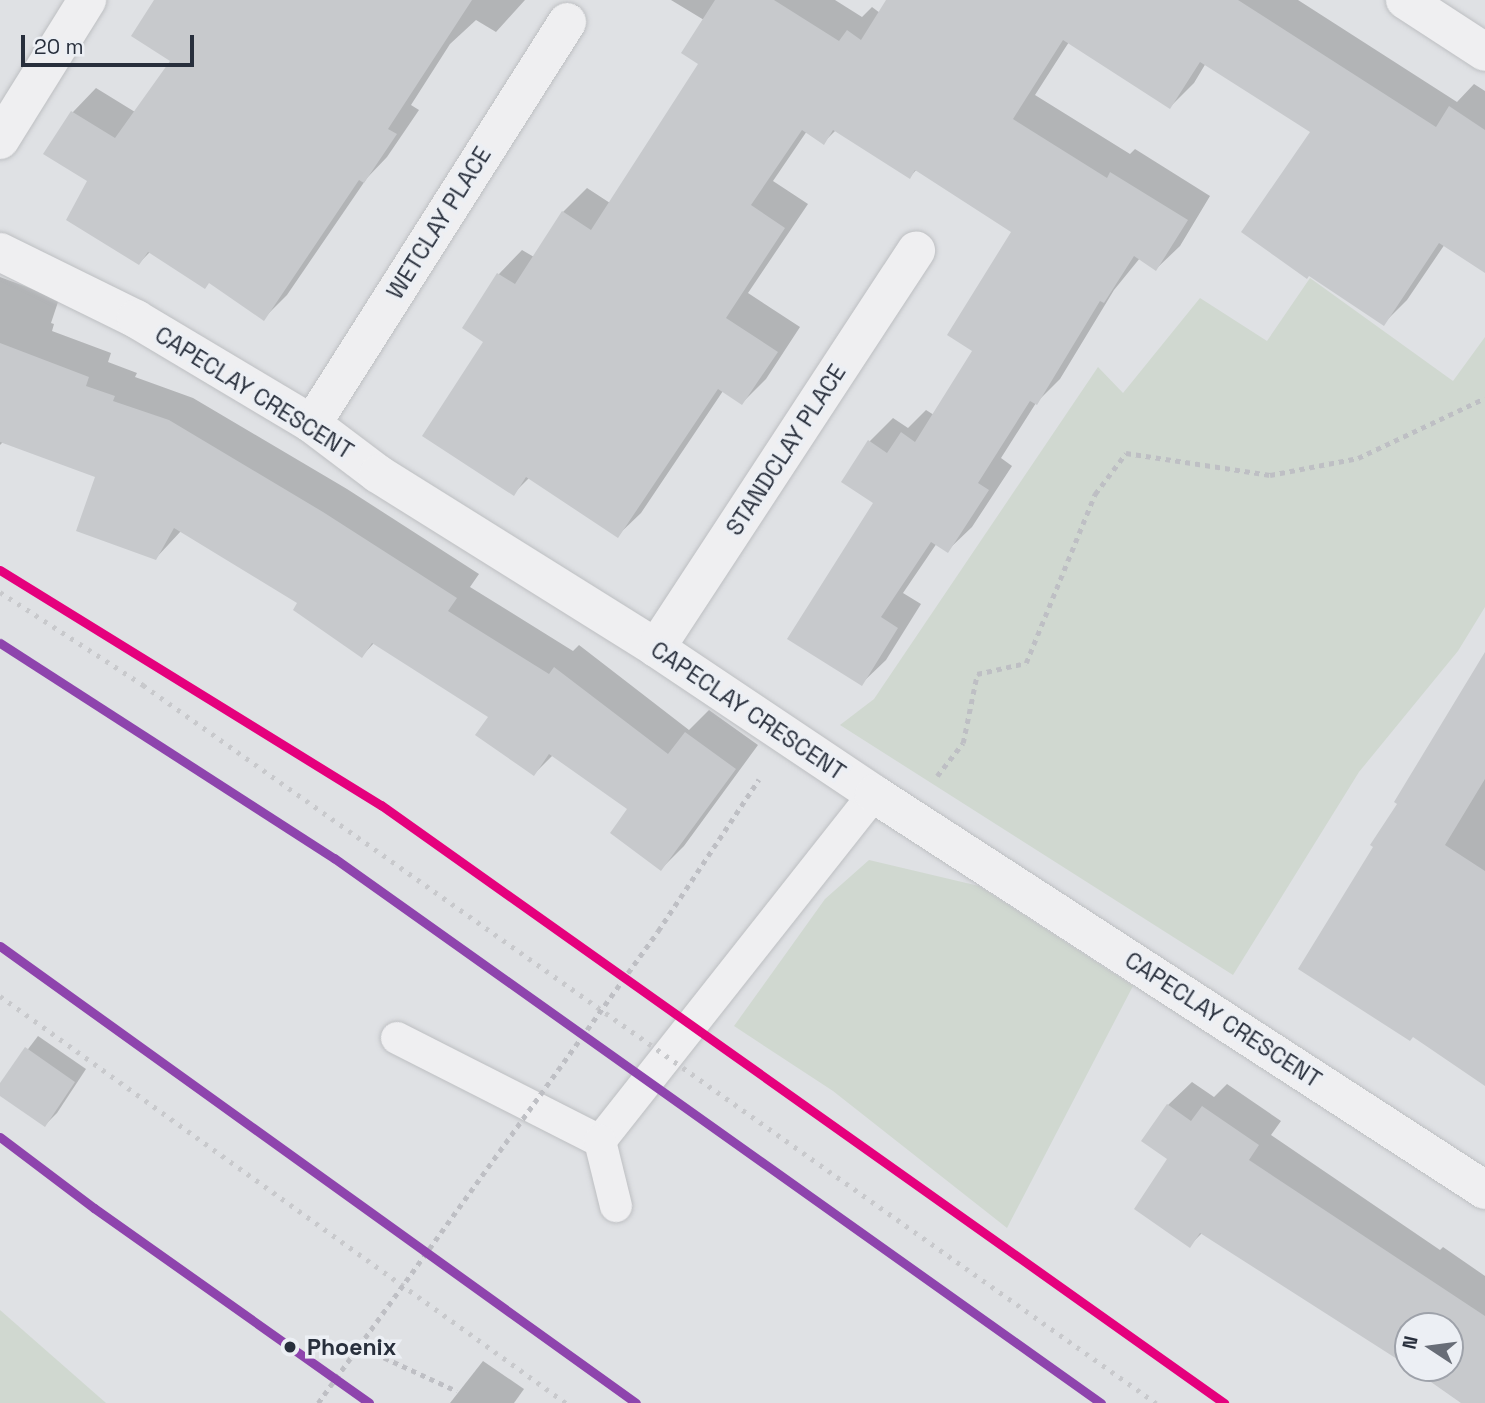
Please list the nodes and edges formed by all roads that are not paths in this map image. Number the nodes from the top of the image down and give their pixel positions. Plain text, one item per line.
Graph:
1 (87, 0) edge
2 (1405, 0) edge
3 (567, 22) dead end
4 (1485, 52) edge
5 (0, 140) edge
6 (916, 251) dead end
7 (0, 252) edge
8 (312, 424) junction
9 (656, 648) junction
10 (874, 794) junction
11 (397, 1038) dead end
12 (600, 1141) junction
13 (1485, 1190) edge
14 (616, 1206) dead end

1 - 5 street
2 - 4 street
3 - 8 street, WETCLAY PLACE
6 - 9 street, STANDCLAY PLACE
7 - 8 street, CAPECLAY CRESCENT
8 - 9 street, CAPECLAY CRESCENT
9 - 10 street, CAPECLAY CRESCENT
10 - 12 lane
10 - 13 street, CAPECLAY CRESCENT
11 - 12 lane
12 - 14 lane

